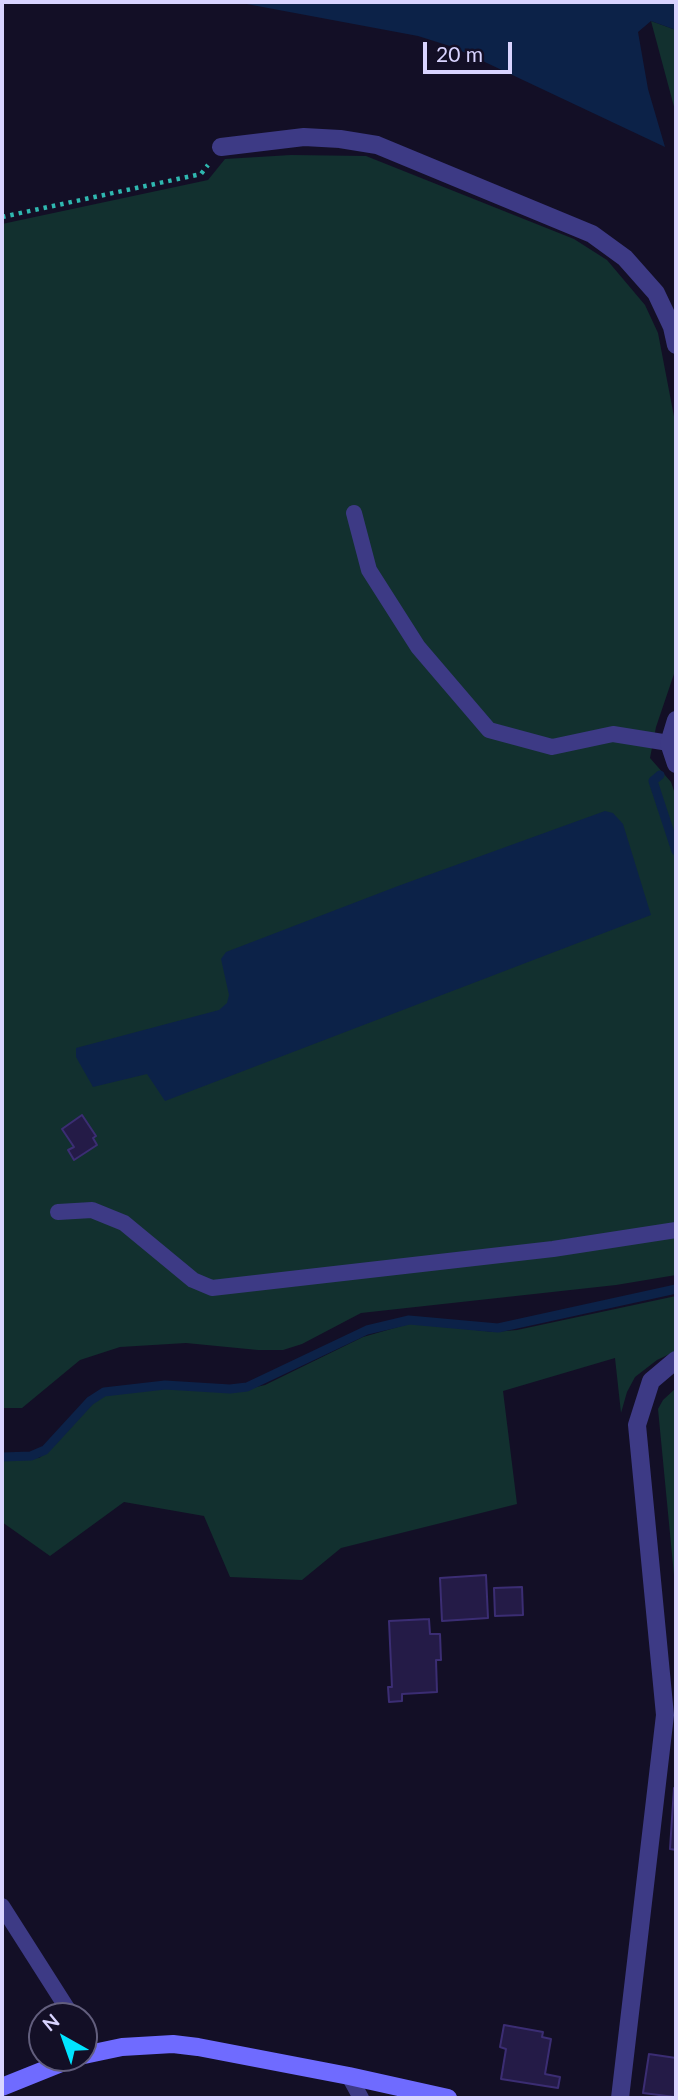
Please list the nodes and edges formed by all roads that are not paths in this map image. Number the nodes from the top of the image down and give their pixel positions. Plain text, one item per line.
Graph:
1 (221, 147) road end
2 (676, 345) edge
3 (354, 513) dead end
4 (676, 720) edge
5 (670, 743) junction
6 (676, 764) edge
7 (58, 1212) dead end
8 (676, 1230) edge
9 (676, 1360) edge
10 (670, 1715) edge
11 (2, 1906) edge
12 (63, 2002) edge
13 (98, 2051) edge
14 (38, 2072) edge
15 (349, 2076) junction
16 (2, 2087) edge
17 (361, 2098) edge
18 (448, 2098) edge
19 (620, 2098) edge

1 - 2 street
3 - 5 lane
4 - 5 street
5 - 6 street
7 - 8 lane
9 - 10 street
10 - 19 street
11 - 12 lane
13 - 15 street
14 - 16 street
15 - 17 lane
15 - 18 street

